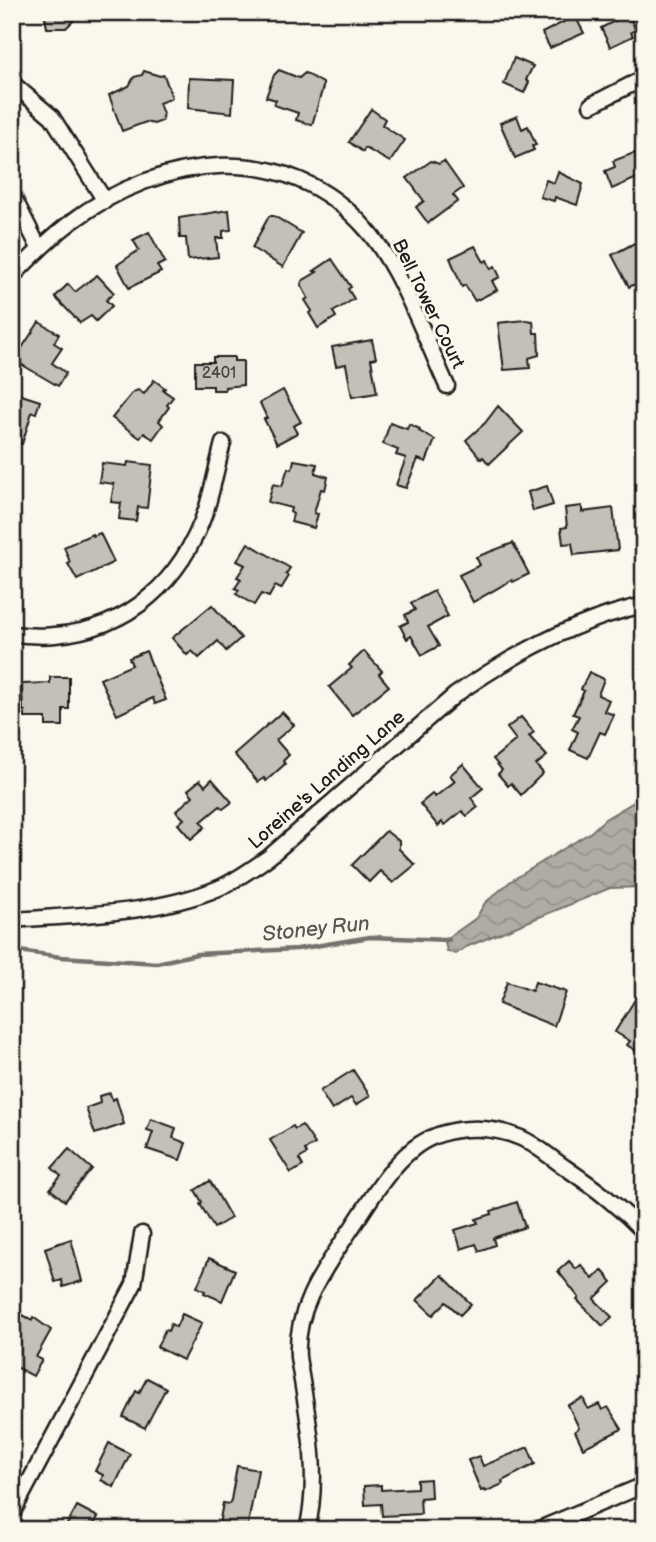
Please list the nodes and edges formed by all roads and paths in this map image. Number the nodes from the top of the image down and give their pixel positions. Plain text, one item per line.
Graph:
1 (644, 78) edge
2 (12, 83) edge
3 (591, 105) dead end
4 (12, 194) edge
5 (105, 201) junction
6 (39, 248) junction
7 (12, 277) edge
8 (447, 386) dead end
9 (223, 443) dead end
10 (644, 605) edge
11 (12, 634) edge
12 (12, 920) edge
13 (644, 1232) edge
14 (142, 1234) dead end
15 (644, 1485) edge
16 (12, 1514) edge
17 (307, 1530) edge
18 (537, 1530) edge

1 - 3 street
2 - 5 street
4 - 6 street
5 - 6 street, Bell Tower Court
5 - 8 street, Bell Tower Court
6 - 7 street, Bell Tower Court
9 - 11 street
10 - 12 street, Loreine's Landing Lane
13 - 17 street
14 - 16 street
15 - 18 street

